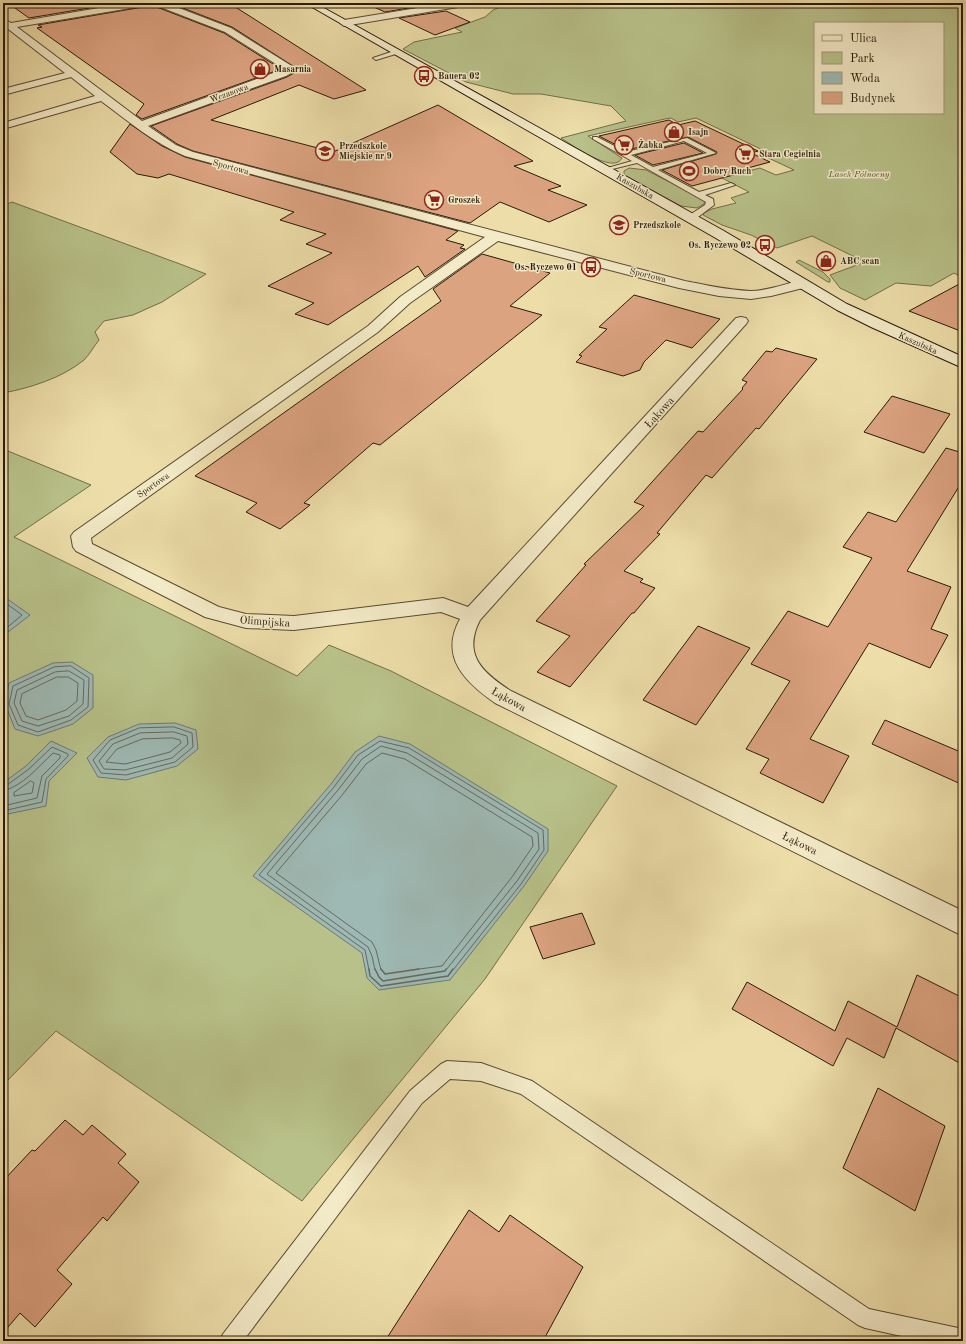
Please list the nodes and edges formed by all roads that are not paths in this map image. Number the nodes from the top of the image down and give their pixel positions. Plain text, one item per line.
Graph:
1 (143, 3) edge
2 (158, 3) edge
3 (309, 3) edge
4 (464, 3) edge
5 (344, 23) junction
6 (7, 28) edge
7 (397, 52) junction
8 (376, 58) dead end
9 (72, 74) junction
10 (3, 92) edge
11 (103, 97) junction
12 (139, 125) junction
13 (3, 126) edge
14 (595, 138) dead end
15 (625, 154) junction
16 (638, 161) junction
17 (652, 169) junction
18 (606, 170) junction
19 (731, 185) dead end
20 (700, 194) junction
21 (691, 218) junction
22 (496, 236) junction
23 (802, 284) junction
24 (741, 321) dead end
25 (963, 363) edge
26 (81, 536) joint
27 (472, 616) junction
28 (963, 924) edge
29 (963, 1339) edge
30 (230, 1341) edge

1 - 6 street
2 - 12 street, Wczasowa
3 - 5 street, Kaszubska
4 - 5 street
5 - 7 street, Kaszubska
6 - 9 street, Sportowa
7 - 8 lane
7 - 18 street, Kaszubska
9 - 10 street
9 - 11 street, Sportowa
11 - 12 street, Sportowa
11 - 13 street
12 - 22 street, Sportowa
14 - 15 lane
15 - 16 lane
15 - 17 lane
16 - 17 lane
16 - 18 lane
17 - 20 lane
18 - 21 street, Kaszubska
19 - 20 lane
20 - 21 lane
21 - 23 street, Kaszubska
22 - 23 street, Sportowa
22 - 26 street, Sportowa
23 - 25 street, Kaszubska
24 - 27 street, Łąkowa
26 - 27 street, Olimpijska
27 - 28 street, Łąkowa
29 - 30 lane

